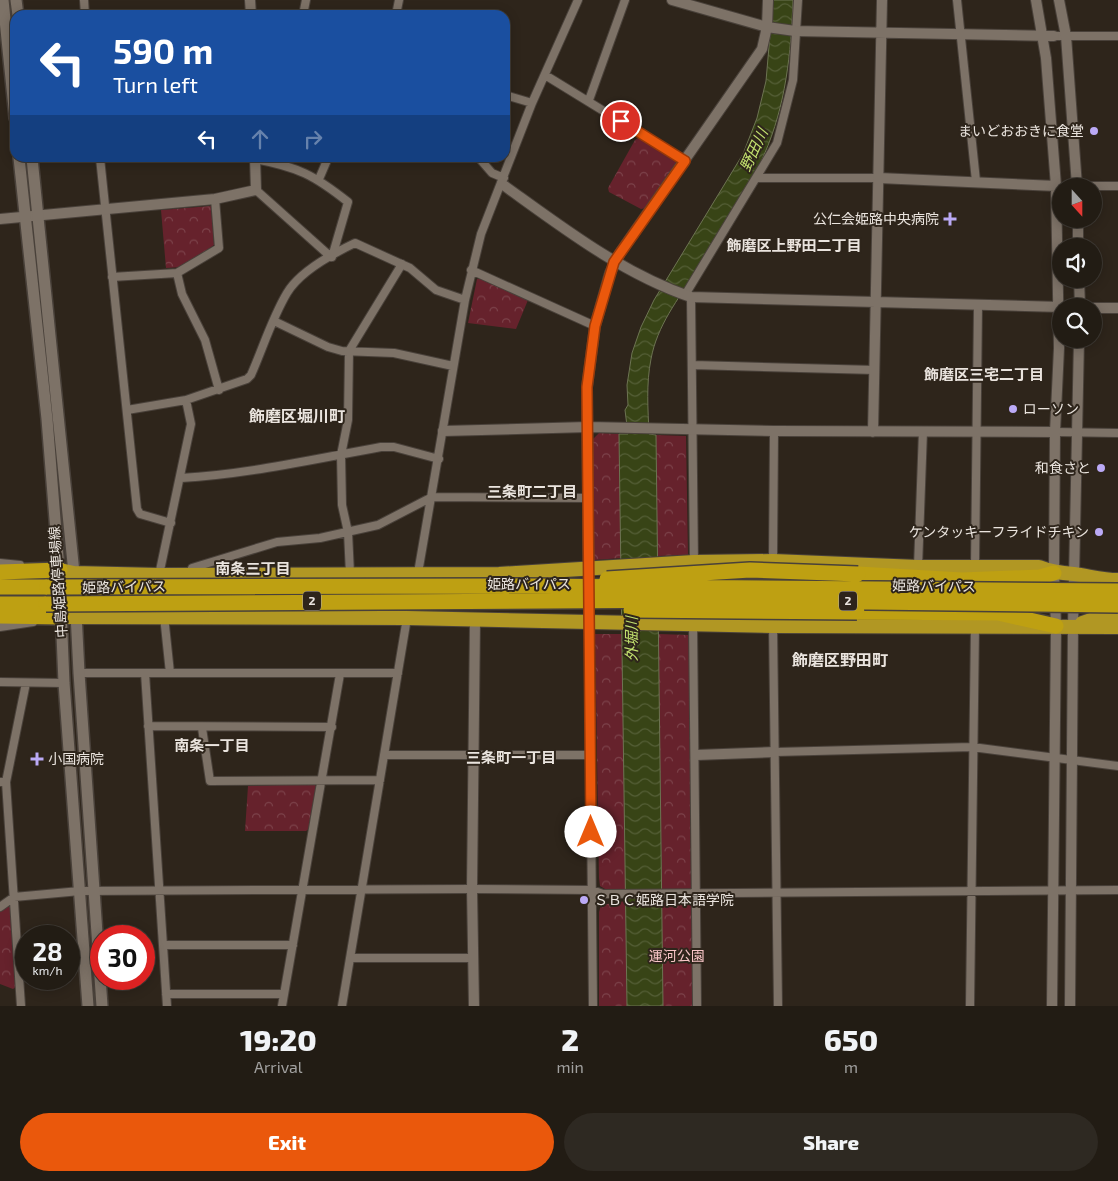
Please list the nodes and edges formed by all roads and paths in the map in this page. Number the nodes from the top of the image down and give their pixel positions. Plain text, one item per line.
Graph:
1 (3, 0) edge
2 (578, 0) edge
3 (625, 0) edge
4 (672, 0) edge
5 (768, 0) edge
6 (798, 0) edge
7 (882, 0) edge
8 (957, 0) edge
9 (1036, 0) edge
10 (1059, 0) edge
11 (767, 27) junction
12 (795, 31) junction
13 (882, 33) junction
14 (961, 33) junction
15 (1041, 36) junction
16 (1054, 36) joint
17 (1066, 36) junction
18 (1118, 36) edge
19 (10, 69) edge
20 (545, 75) junction
21 (510, 96) edge
22 (589, 100) junction
23 (532, 103) junction
24 (685, 161) junction
25 (19, 162) edge
26 (32, 162) edge
27 (100, 162) edge
28 (255, 162) edge
29 (273, 162) edge
30 (326, 162) edge
31 (482, 162) edge
32 (758, 178) junction
33 (879, 178) junction
34 (1055, 178) edge
35 (1076, 178) edge
36 (319, 179) junction
37 (503, 181) junction
38 (976, 181) junction
39 (1052, 186) edge
40 (1102, 186) edge
41 (1118, 186) edge
42 (256, 190) junction
43 (215, 198) junction
44 (105, 209) junction
45 (38, 214) junction
46 (25, 217) junction
47 (0, 219) edge
48 (1057, 228) edge
49 (331, 257) junction
50 (614, 262) junction
51 (402, 264) junction
52 (471, 270) junction
53 (177, 273) junction
54 (112, 278) junction
55 (688, 296) junction
56 (1060, 298) edge
57 (465, 300) junction
58 (877, 303) junction
59 (978, 305) junction
60 (1052, 307) edge
61 (1102, 308) edge
62 (1118, 308) edge
63 (274, 321) junction
64 (595, 326) junction
65 (1059, 348) edge
66 (1079, 348) edge
67 (349, 351) junction
68 (693, 365) junction
69 (453, 366) junction
70 (875, 370) junction
71 (219, 390) junction
72 (186, 400) junction
73 (127, 410) junction
74 (588, 427) junction
75 (691, 430) junction
76 (976, 430) junction
77 (443, 431) junction
78 (774, 431) junction
79 (923, 431) junction
80 (873, 432) junction
81 (1055, 432) junction
82 (1078, 432) junction
83 (1118, 433) edge
84 (341, 455) junction
85 (439, 459) junction
86 (181, 478) junction
87 (432, 497) junction
88 (588, 498) junction
89 (170, 523) junction
90 (348, 532) junction
91 (773, 561) junction
92 (0, 563) edge
93 (688, 563) junction
94 (918, 566) junction
95 (975, 567) junction
96 (596, 569) junction
97 (1118, 571) edge
98 (0, 572) edge
99 (67, 572) junction
100 (418, 573) junction
101 (1054, 573) junction
102 (350, 574) junction
103 (1075, 574) junction
104 (159, 575) junction
105 (190, 575) junction
106 (1118, 580) edge
107 (525, 586) junction
108 (0, 587) edge
109 (1118, 591) edge
110 (579, 600) junction
111 (0, 604) edge
112 (1118, 605) edge
113 (0, 616) edge
114 (62, 616) junction
115 (78, 616) junction
116 (164, 616) junction
117 (1118, 616) edge
118 (407, 618) junction
119 (475, 621) junction
120 (589, 623) junction
121 (693, 623) junction
122 (773, 626) junction
123 (975, 626) junction
124 (1056, 626) junction
125 (1073, 626) junction
126 (0, 627) edge
127 (1118, 627) edge
128 (79, 673) junction
129 (145, 673) junction
130 (170, 673) junction
131 (398, 673) junction
132 (340, 674) junction
133 (0, 682) edge
134 (26, 683) junction
135 (64, 683) junction
136 (148, 726) junction
137 (332, 727) junction
138 (202, 728) junction
139 (972, 747) junction
140 (775, 752) junction
141 (591, 754) junction
142 (384, 755) junction
143 (473, 755) junction
144 (696, 755) junction
145 (1054, 759) junction
146 (1073, 762) junction
147 (1118, 766) edge
148 (323, 780) junction
149 (380, 780) junction
150 (3, 782) edge
151 (303, 889) junction
152 (472, 889) junction
153 (95, 890) junction
154 (158, 890) junction
155 (362, 890) junction
156 (592, 890) junction
157 (1053, 890) junction
158 (1072, 890) junction
159 (1118, 890) edge
160 (80, 891) junction
161 (972, 891) junction
162 (697, 893) junction
163 (776, 893) junction
164 (14, 897) junction
165 (0, 906) edge
166 (163, 945) junction
167 (293, 945) junction
168 (351, 958) junction
169 (473, 958) junction
170 (166, 994) junction
171 (284, 994) junction
172 (21, 1006) edge
173 (88, 1006) edge
174 (102, 1006) edge
175 (167, 1006) edge
176 (282, 1006) edge
177 (342, 1006) edge
178 (474, 1006) edge
179 (593, 1006) edge
180 (697, 1006) edge
181 (778, 1006) edge
182 (970, 1006) edge
183 (1052, 1006) edge
184 (1070, 1006) edge

1 - 19 main road
2 - 20 street
3 - 22 street
4 - 11 street
5 - 11 street
6 - 12 street
7 - 13 street
8 - 14 street
9 - 15 street
10 - 17 street
11 - 12 street
11 - 24 street
12 - 13 street
12 - 32 street
13 - 14 street
13 - 33 street
14 - 15 street
14 - 38 street
15 - 16 street
15 - 34 street
16 - 17 street
17 - 18 street
17 - 35 street
20 - 22 street
20 - 23 street
21 - 23 street
22 - 24 street
23 - 37 street
24 - 50 street
25 - 46 main road, 中島姫路停車場線
26 - 45 main road, 中島姫路停車場線
27 - 44 street
28 - 42 street
29 - 36 street
30 - 36 street
31 - 37 street
32 - 33 street
32 - 55 street
33 - 38 street
33 - 58 street
36 - 49 street
37 - 50 street
37 - 52 street
38 - 39 street
40 - 41 street
42 - 43 street
42 - 49 street
43 - 44 street
43 - 53 street
44 - 45 street
44 - 54 street
45 - 46 street
45 - 99 main road, 中島姫路停車場線
46 - 47 street
46 - 99 main road, 中島姫路停車場線
48 - 56 street
49 - 51 street
49 - 63 street
50 - 55 street
50 - 64 street
51 - 57 street
51 - 67 street
52 - 57 street
52 - 64 street
53 - 54 street
53 - 71 street
54 - 73 street
55 - 58 street
55 - 68 street
57 - 69 street
58 - 59 street
58 - 70 street
59 - 60 street
59 - 76 street
61 - 62 street
63 - 67 street
63 - 71 street
64 - 74 street
65 - 81 street
66 - 82 street
67 - 69 street
67 - 84 street
68 - 70 street
68 - 75 street
69 - 77 street
70 - 80 street
71 - 72 street
72 - 73 street
72 - 86 street
73 - 89 street
74 - 75 street
74 - 77 street
74 - 88 street
75 - 78 street
75 - 93 street
76 - 79 street
76 - 81 street
76 - 95 street
77 - 85 street
78 - 80 street
78 - 91 street
79 - 80 street
79 - 94 street
81 - 82 street
81 - 101 street
82 - 83 street
82 - 103 street
84 - 85 street
84 - 86 street
84 - 90 street
85 - 87 street
86 - 89 street
87 - 88 street
87 - 90 street
87 - 100 street
88 - 96 street
89 - 104 street
90 - 102 street
90 - 105 street
91 - 93 highway
91 - 94 highway
92 - 99 street
93 - 96 highway
93 - 121 street
94 - 95 highway
95 - 101 highway
96 - 100 highway
96 - 120 street
97 - 103 highway
98 - 99 highway
99 - 104 highway
99 - 114 main road, 中島姫路停車場線
99 - 115 main road, 中島姫路停車場線
100 - 102 highway
101 - 103 highway
101 - 107 highway, bridge
101 - 124 street
102 - 105 highway
103 - 106 highway
103 - 125 street
104 - 105 highway
107 - 108 highway, 姫路バイパス / 2, bridge
107 - 109 highway, 姫路バイパス / 2, bridge
110 - 111 highway, 姫路バイパス / 2, bridge
110 - 112 highway, 姫路バイパス / 2, bridge
110 - 124 highway, bridge
113 - 114 highway
114 - 115 highway
114 - 126 street
114 - 135 main road, 中島姫路停車場線
115 - 116 highway
115 - 128 main road, 中島姫路停車場線
116 - 118 highway
116 - 130 street
117 - 125 highway
118 - 119 highway
118 - 131 street
119 - 120 highway
119 - 143 street
120 - 121 highway
120 - 141 street
121 - 122 highway
121 - 144 street
122 - 123 highway
122 - 140 street
123 - 124 highway
123 - 139 street
124 - 125 highway
124 - 145 street
125 - 127 highway
125 - 146 street
128 - 129 street
128 - 153 main road, 中島姫路停車場線
129 - 130 street
129 - 136 street
130 - 132 street
131 - 132 street
131 - 142 street
132 - 137 street
133 - 134 street
134 - 135 street
134 - 150 street
135 - 160 main road, 中島姫路停車場線
136 - 138 street
136 - 154 street
137 - 138 street
137 - 148 street
138 - 148 street
139 - 140 street
139 - 145 street
139 - 161 street
140 - 144 street
140 - 163 street
141 - 143 street
141 - 156 street
142 - 143 street
142 - 149 street
143 - 152 street
144 - 162 street
145 - 146 street
145 - 157 street
146 - 147 street
146 - 158 street
148 - 149 street
148 - 151 street
149 - 155 street
150 - 164 street
151 - 154 street
151 - 155 street
151 - 167 street
152 - 155 street
152 - 156 street
152 - 169 street
153 - 154 street
153 - 160 street
153 - 174 main road, 中島姫路停車場線
154 - 166 street
155 - 168 street
156 - 162 street
156 - 179 street
157 - 158 street
157 - 161 street
157 - 183 street
158 - 159 street
158 - 184 street
160 - 164 street
160 - 173 main road, 中島姫路停車場線
161 - 163 street
161 - 182 street
162 - 163 street
162 - 180 street
163 - 181 street
164 - 165 street
164 - 172 street
166 - 167 street
166 - 170 street
167 - 171 street
168 - 169 street
168 - 177 street
169 - 178 street
170 - 171 street
170 - 175 street
171 - 176 street

